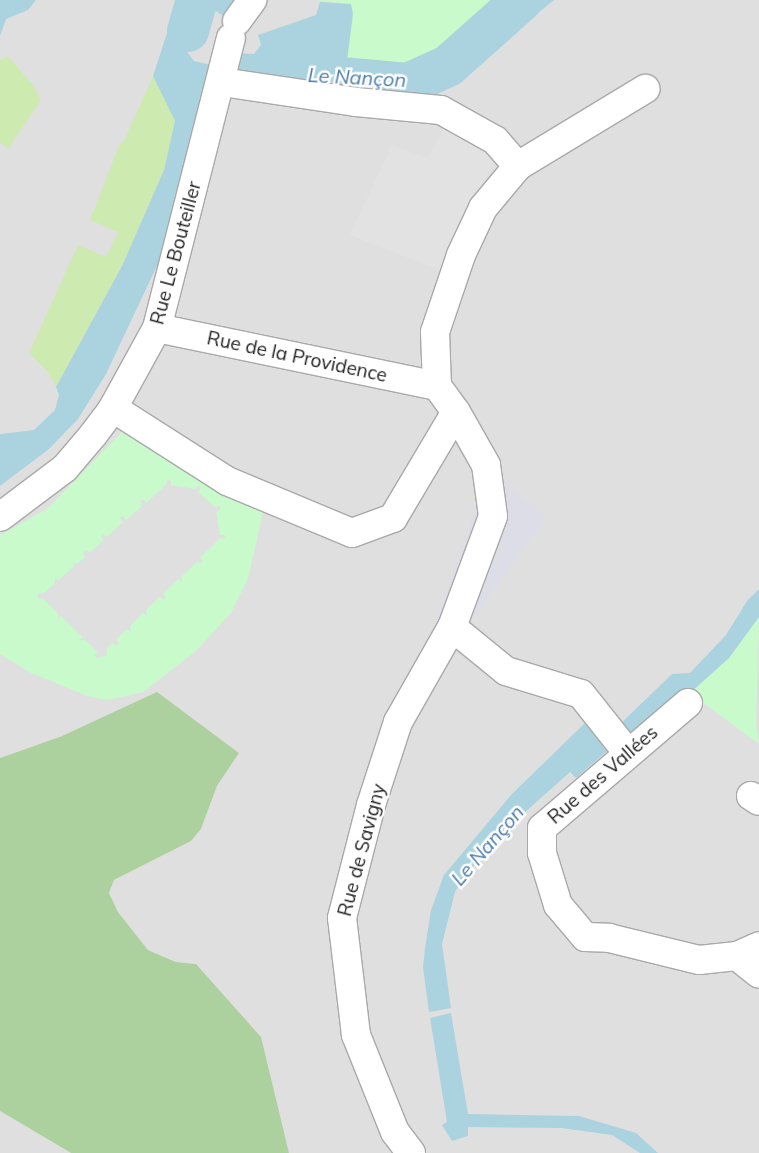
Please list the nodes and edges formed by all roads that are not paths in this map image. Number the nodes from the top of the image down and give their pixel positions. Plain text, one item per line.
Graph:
1 (240, 20) edge
2 (222, 82) junction
3 (645, 89) dead end
4 (518, 166) junction
5 (157, 328) junction
6 (437, 386) junction
7 (113, 408) junction
8 (456, 412) junction
9 (0, 517) edge
10 (449, 633) junction
11 (688, 703) dead end
12 (625, 749) junction
13 (748, 951) edge
14 (759, 974) edge
15 (410, 1153) edge

1 - 2 street, Rue Le Bouteiller
2 - 4 street
2 - 5 street, Rue Le Bouteiller
3 - 4 street
4 - 6 street
5 - 6 street, Rue de la Providence
5 - 7 street, Rue Le Bouteiller
6 - 8 street, Rue de Savigny
7 - 8 street
7 - 9 street, Rue Le Bouteiller
8 - 10 street, Rue de Savigny
10 - 12 street
10 - 15 street, Rue de Savigny
11 - 12 street, Rue des Vallées
12 - 13 street, Rue des Vallées
13 - 14 street

